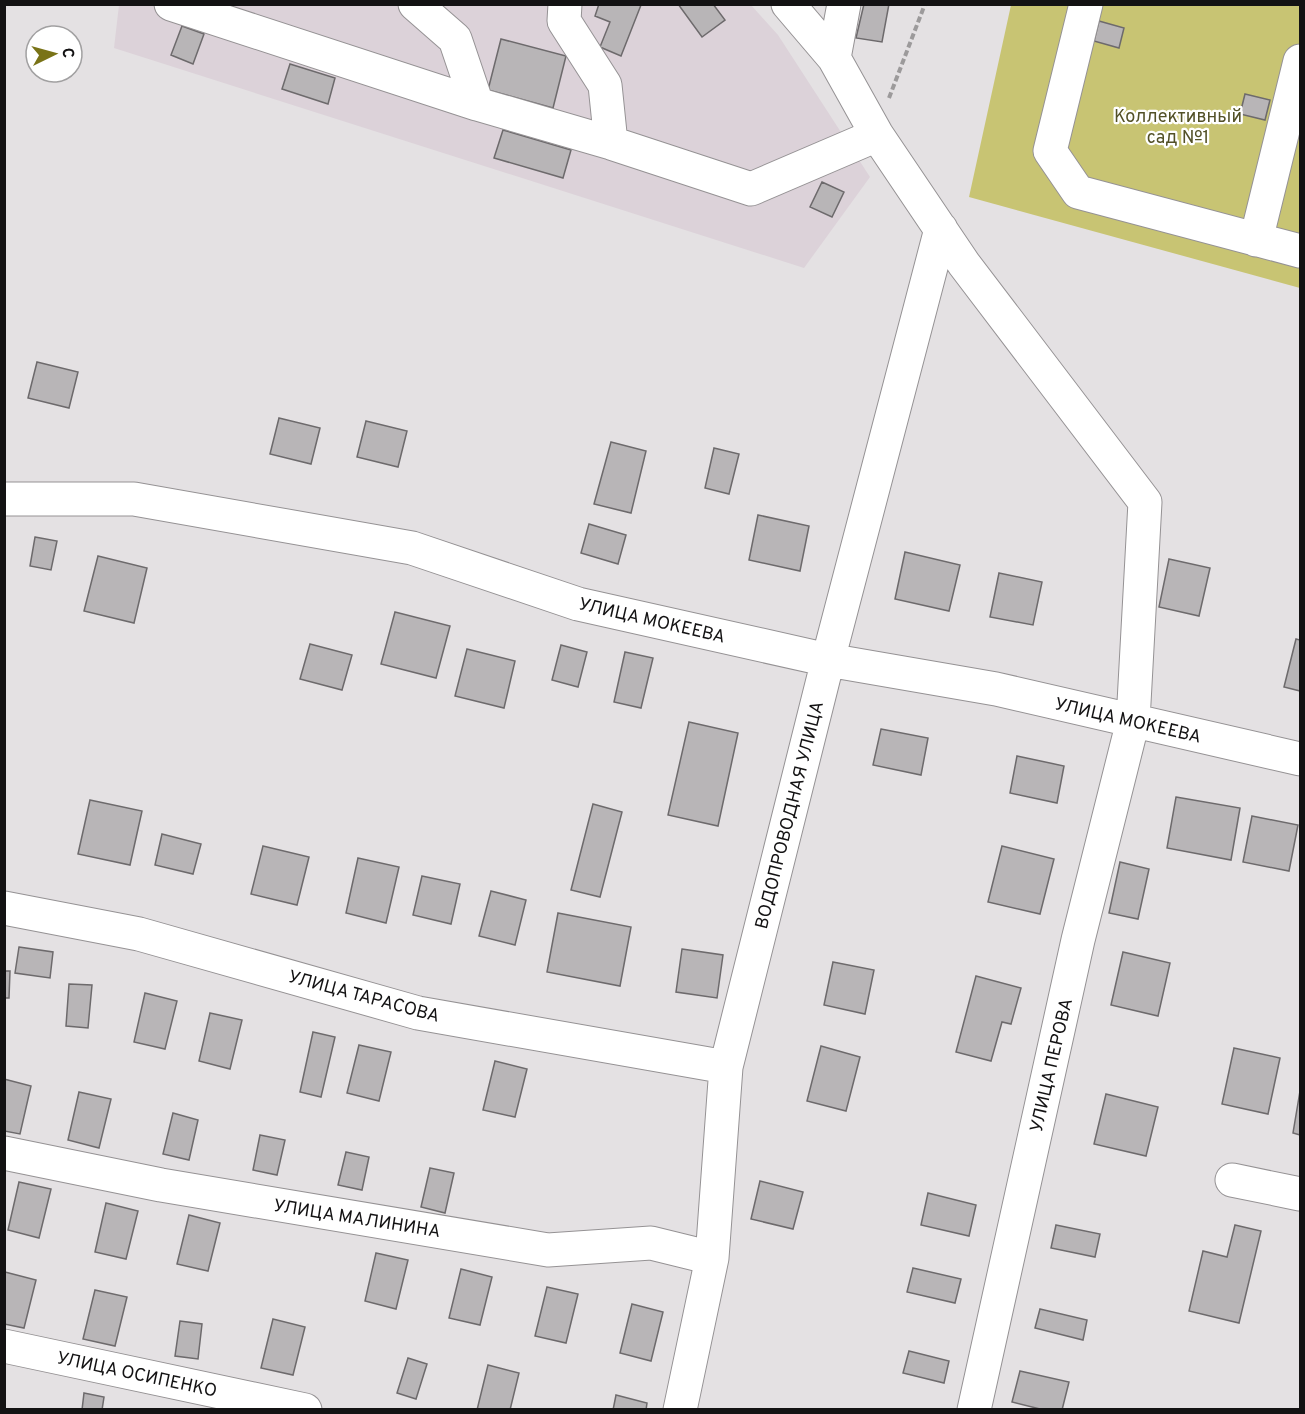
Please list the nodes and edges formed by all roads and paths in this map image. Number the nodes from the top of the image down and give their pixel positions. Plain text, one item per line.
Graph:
1 (171, 4) edge
2 (415, 4) edge
3 (565, 4) edge
4 (788, 4) edge
5 (844, 4) edge
6 (925, 4) edge
7 (1086, 4) edge
8 (834, 58) junction
9 (1300, 61) edge
10 (477, 104) junction
11 (877, 135) junction
12 (611, 142) junction
13 (941, 229) junction
14 (1256, 240) junction
15 (1300, 251) edge
16 (4, 499) edge
17 (828, 660) junction
18 (1133, 721) junction
19 (1300, 759) edge
20 (4, 908) edge
21 (726, 1067) junction
22 (4, 1153) edge
23 (1232, 1180) dead end
24 (1300, 1194) edge
25 (712, 1258) junction
26 (4, 1346) edge
27 (305, 1410) edge
28 (680, 1410) edge
29 (974, 1410) edge

1 - 10 street
2 - 10 street
3 - 12 street
4 - 8 street, УЛИЦА ПЕРОВА
5 - 8 street
6 - 11 path
7 - 14 street
8 - 11 street, УЛИЦА ПЕРОВА
9 - 14 street
10 - 12 street
11 - 12 street
11 - 13 street, УЛИЦА ПЕРОВА
13 - 17 street, ВОДОПРОВОДНАЯ УЛИЦА
13 - 18 street, УЛИЦА ПЕРОВА
14 - 15 street
16 - 17 street, УЛИЦА МОКЕЕВА
17 - 18 street, УЛИЦА МОКЕЕВА
17 - 21 street, ВОДОПРОВОДНАЯ УЛИЦА
18 - 19 street, УЛИЦА МОКЕЕВА
18 - 29 street, УЛИЦА ПЕРОВА
20 - 21 street, УЛИЦА ТАРАСОВА
21 - 25 street, ВОДОПРОВОДНАЯ УЛИЦА
22 - 25 street, УЛИЦА МАЛИНИНА
23 - 24 street
25 - 28 street, ВОДОПРОВОДНАЯ УЛИЦА
26 - 27 street, УЛИЦА ОСИПЕНКО

